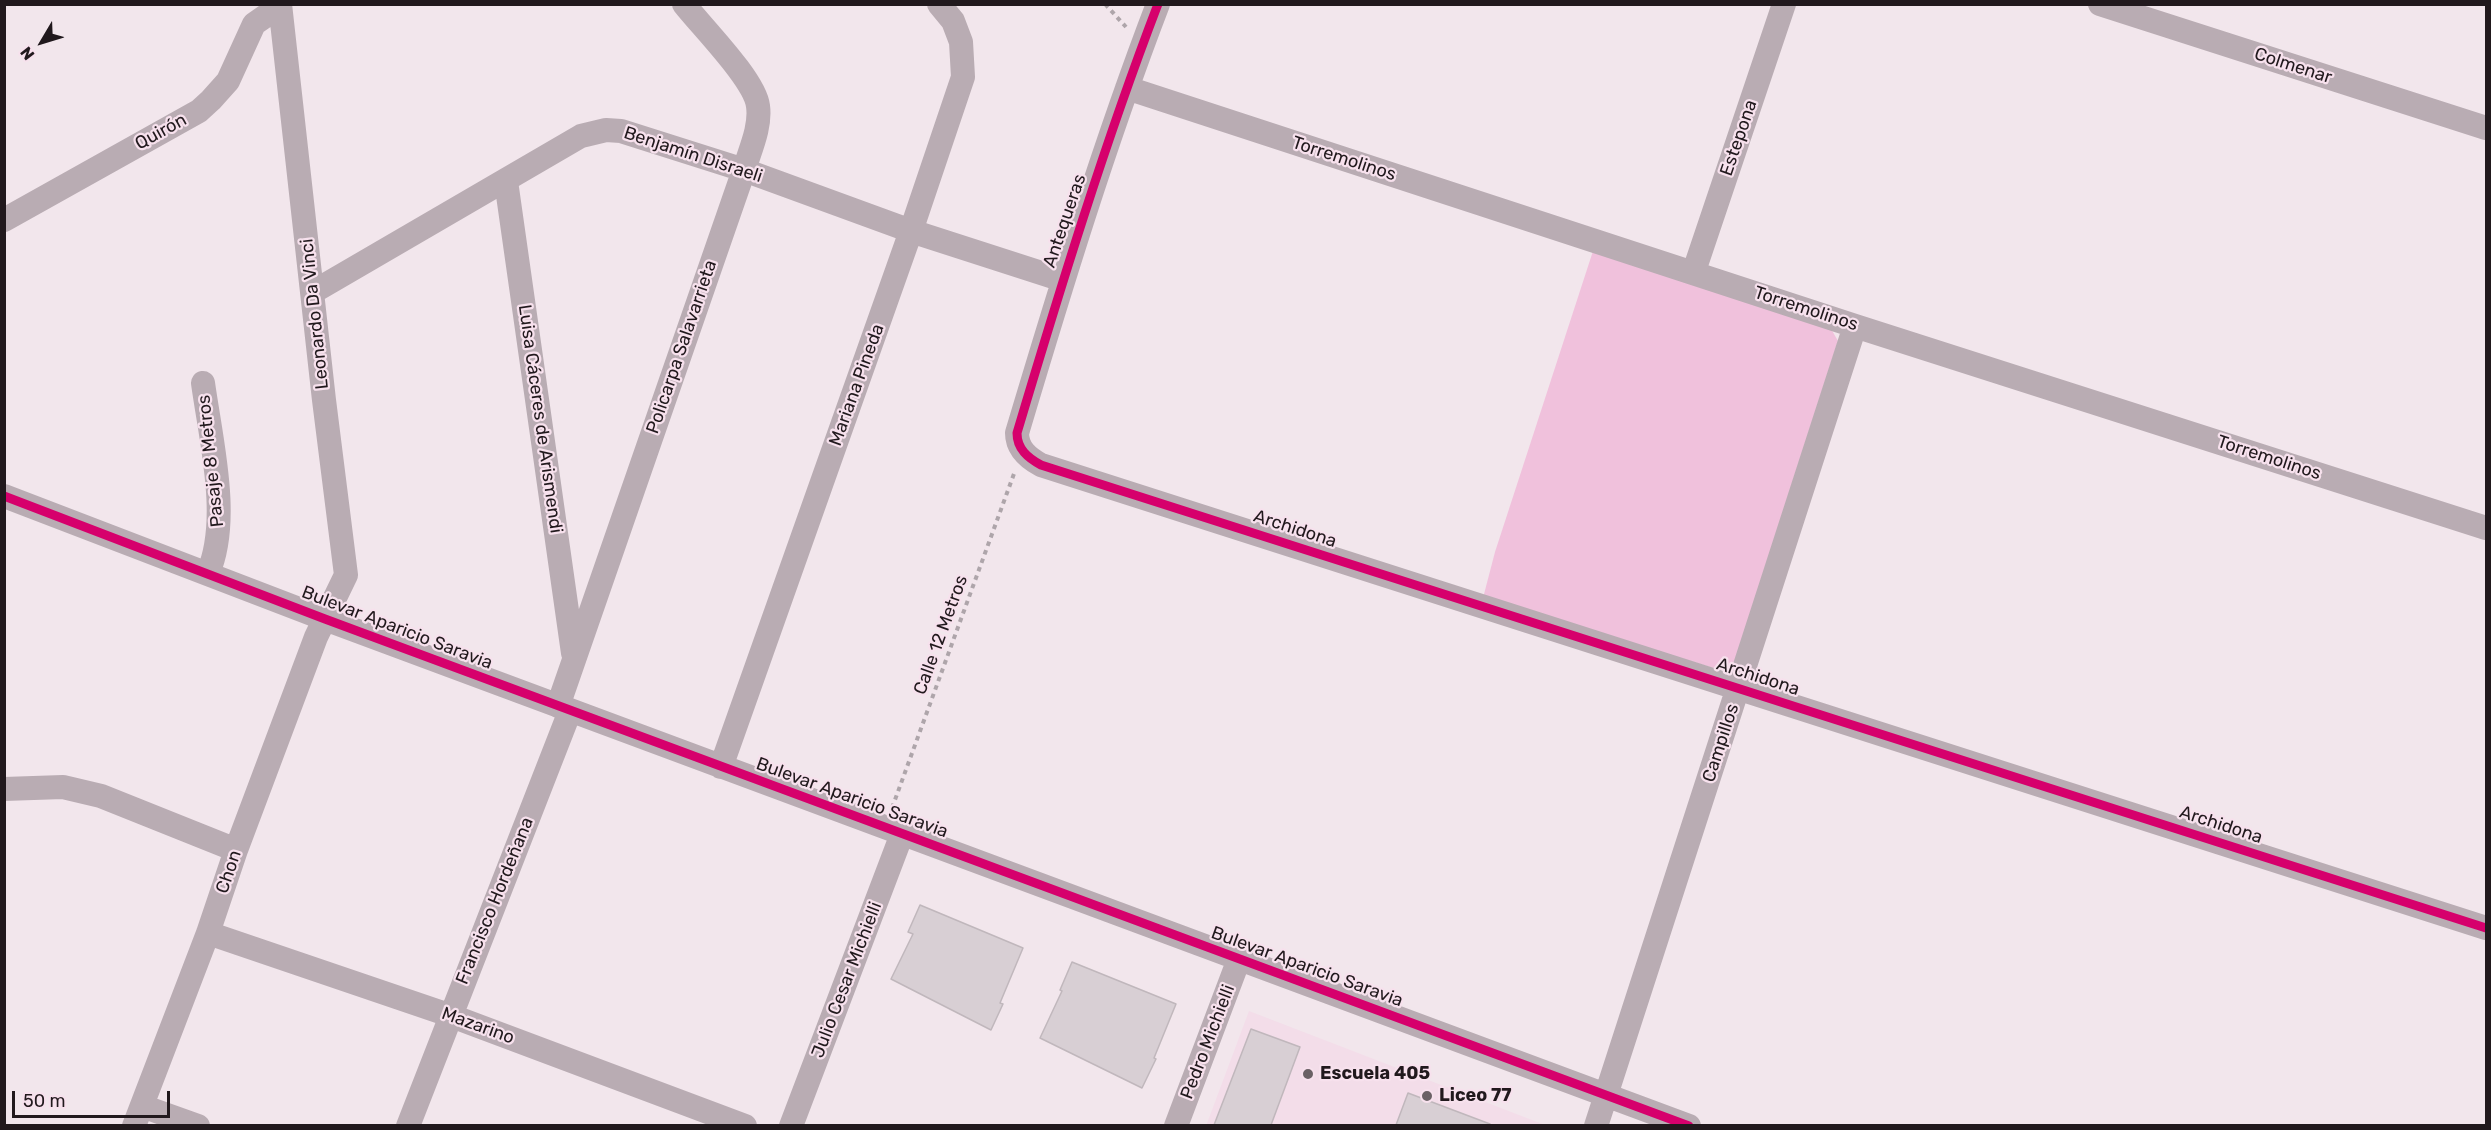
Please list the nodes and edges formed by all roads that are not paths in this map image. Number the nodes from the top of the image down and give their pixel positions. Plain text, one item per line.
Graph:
1 (684, 4) edge
2 (939, 4) edge
3 (1158, 4) edge
4 (1784, 4) edge
5 (2100, 4) edge
6 (280, 5) edge
7 (1127, 88) junction
8 (2487, 128) edge
9 (744, 170) junction
10 (506, 181) junction
11 (4, 220) edge
12 (911, 231) junction
13 (1694, 271) junction
14 (1063, 280) junction
15 (313, 292) junction
16 (1855, 326) junction
17 (203, 383) dead end
18 (1023, 451) joint
19 (4, 496) edge
20 (2487, 528) edge
21 (208, 573) junction
22 (326, 619) junction
23 (574, 657) junction
24 (1738, 688) junction
25 (564, 708) junction
26 (721, 767) junction
27 (4, 789) edge
28 (893, 831) junction
29 (236, 850) junction
30 (2487, 928) edge
31 (208, 933) junction
32 (1239, 959) junction
33 (449, 1015) junction
34 (1608, 1096) junction
35 (138, 1116) edge
36 (198, 1125) edge
37 (408, 1125) edge
38 (745, 1125) edge
39 (791, 1125) edge
40 (1176, 1125) edge
41 (1596, 1125) edge
42 (1689, 1125) edge

1 - 9 street, Policarpa Salavarrieta
2 - 12 street, Mariana Pineda
3 - 7 street, Antequeras
4 - 13 street, Estepona
5 - 8 street, Colmenar
6 - 11 street, Quirón
6 - 15 street, Leonardo Da Vinci
7 - 13 street, Torremolinos
7 - 14 street, Antequeras
9 - 10 street, Benjamín Disraeli
9 - 12 street, Benjamín Disraeli
9 - 23 street, Policarpa Salavarrieta
10 - 15 street, Benjamín Disraeli
10 - 23 street, Luisa Cáceres de Arismendi
12 - 14 street, Benjamín Disraeli
12 - 26 street, Mariana Pineda
13 - 16 street, Torremolinos
14 - 18 street, Antequeras
15 - 22 street, Leonardo Da Vinci
16 - 20 street, Torremolinos
16 - 24 street, Campillos
17 - 21 street, Pasaje 8 Metros
18 - 24 street, Archidona
19 - 21 street, Bulevar Aparicio Saravia
21 - 22 street, Bulevar Aparicio Saravia
22 - 25 street, Bulevar Aparicio Saravia
22 - 29 street, Chon
23 - 25 street, Policarpa Salavarrieta
24 - 30 street, Archidona
24 - 34 street, Campillos
25 - 26 street, Bulevar Aparicio Saravia
25 - 33 street, Francisco Hordeñana
26 - 28 street, Bulevar Aparicio Saravia
27 - 29 street
28 - 32 street, Bulevar Aparicio Saravia
28 - 39 street, Julio Cesar Michielli
29 - 31 street, Chon
31 - 33 street, Mazarino
31 - 35 street, Chon
32 - 34 street, Bulevar Aparicio Saravia
32 - 40 street, Pedro Michielli
33 - 37 street, Francisco Hordeñana
33 - 38 street, Mazarino
34 - 41 street, Campillos
34 - 42 street, Bulevar Aparicio Saravia
35 - 36 street

